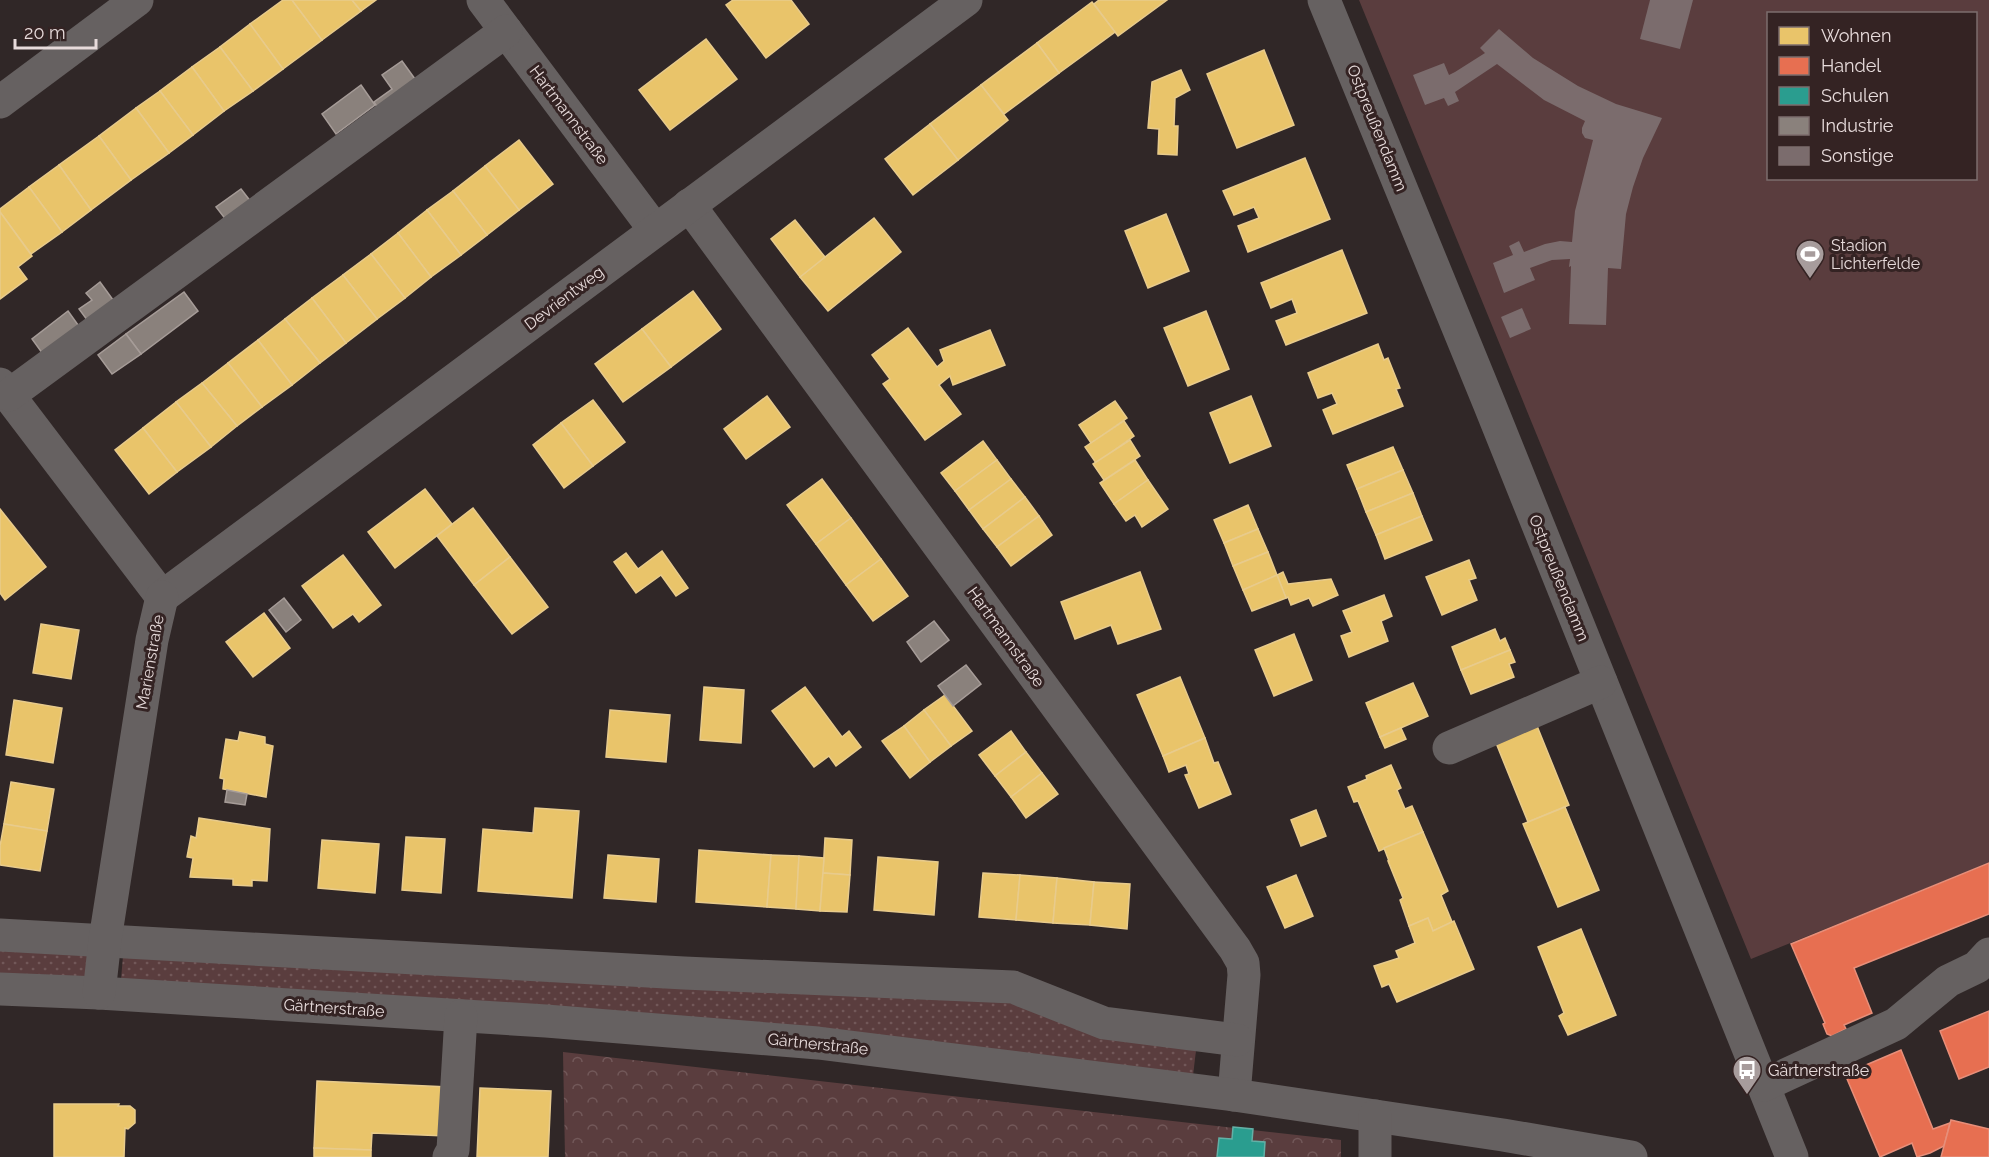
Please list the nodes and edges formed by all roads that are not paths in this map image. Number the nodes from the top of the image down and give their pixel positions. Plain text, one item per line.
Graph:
1 (137, 0) edge
2 (483, 0) edge
3 (966, 0) edge
4 (1324, 0) edge
5 (507, 31) junction
6 (0, 102) edge
7 (689, 206) junction
8 (655, 230) junction
9 (4, 389) edge
10 (162, 597) junction
11 (1601, 682) junction
12 (1449, 748) dead end
13 (0, 934) edge
14 (105, 940) junction
15 (1989, 954) edge
16 (0, 989) edge
17 (99, 993) junction
18 (461, 1016) junction
19 (1237, 1040) junction
20 (1764, 1085) junction
21 (1233, 1095) junction
22 (1375, 1116) junction
23 (448, 1157) edge
24 (1375, 1157) edge
25 (1631, 1157) edge
26 (1792, 1157) edge

1 - 6 street
2 - 5 street, Hartmannstraße
3 - 7 street, Devrientweg
4 - 11 street, Ostpreußendamm
5 - 8 street, Hartmannstraße
5 - 9 street
7 - 8 street, Devrientweg
7 - 19 street, Hartmannstraße
8 - 10 street, Devrientweg
9 - 10 street, Marienstraße
10 - 14 street, Marienstraße
11 - 12 street
11 - 20 street, Ostpreußendamm
13 - 14 street
14 - 17 street, Marienstraße
14 - 19 street
15 - 20 street
16 - 17 street, Gärtnerstraße
17 - 18 street, Gärtnerstraße
18 - 21 street, Gärtnerstraße
18 - 23 street
19 - 21 street, Hartmannstraße
20 - 26 street, Ostpreußendamm
21 - 22 street, Gärtnerstraße
22 - 24 street
22 - 25 street, Gärtnerstraße

